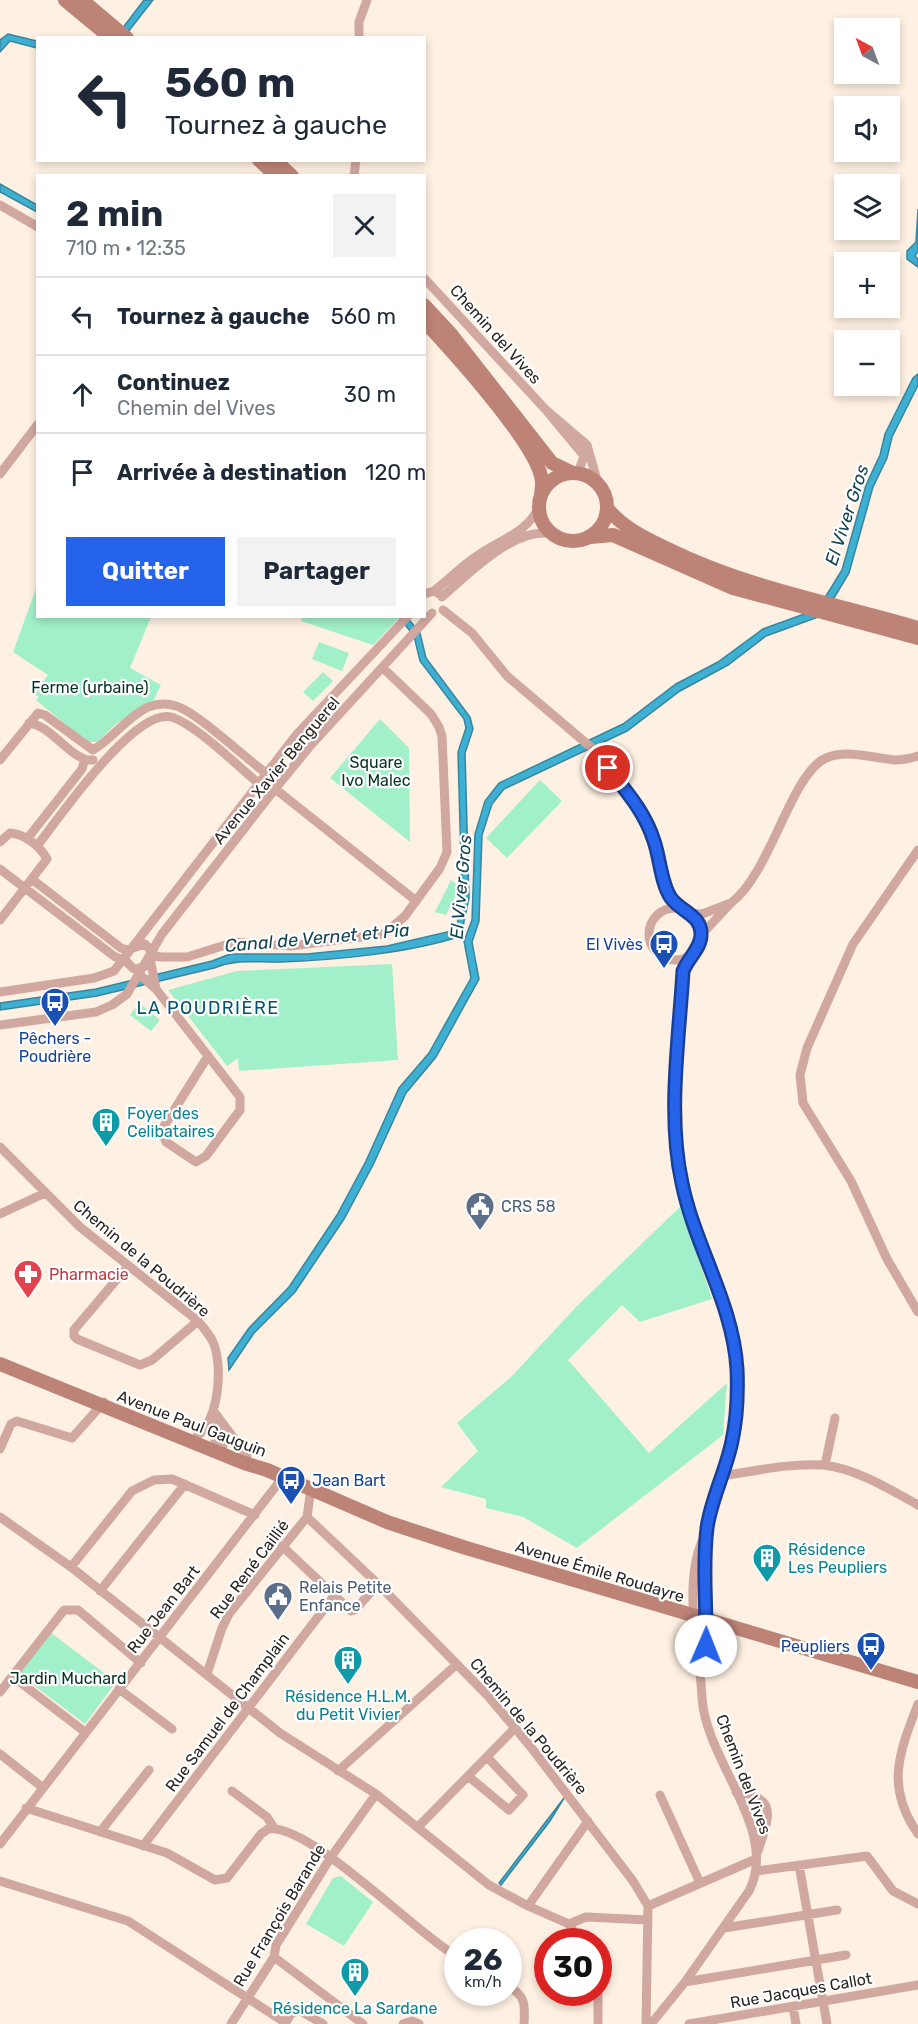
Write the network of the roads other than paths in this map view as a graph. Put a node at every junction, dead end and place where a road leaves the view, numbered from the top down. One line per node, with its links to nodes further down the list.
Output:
1 (65, 0): 4 (street)
2 (82, 0): 4 (street)
3 (367, 0): 5 (street)
4 (112, 33)
5 (359, 36)
6 (261, 162): 8 (street)
7 (277, 162): 9 (street)
8 (274, 174)
9 (290, 174)
10 (0, 205): 11 (street)
11 (36, 225)
12 (426, 280): 15 (street, Chemin del Vives)
13 (426, 307): 17 (street)
14 (426, 323): 20 (street)
15 (546, 410): 17 (street, Chemin del Vives); 19 (street, Chemin del Vives)
16 (36, 427): 18 (street)
17 (575, 473): 19 (street); 20 (street)
18 (0, 474)
19 (598, 484): 21 (street)
20 (540, 500): 22 (street); 24 (street)
21 (607, 508): 23 (street); 25 (street)
22 (552, 534): 23 (street); 24 (street)
23 (590, 537): 25 (street)
24 (434, 594): 26 (street)
25 (769, 594): 27 (street)
26 (442, 610): 28 (street); 48 (street)
27 (843, 613): 31 (street); 32 (street)
28 (427, 614)
29 (406, 618): 38 (street, Avenue Xavier Benguerel)
30 (424, 618): 33 (street, Avenue Xavier Benguerel)
31 (918, 628)
32 (918, 638)
33 (383, 668): 40 (street, Avenue Xavier Benguerel); 49 (street)
34 (90, 756): 36 (street); 37 (street); 38 (street); 41 (street)
35 (918, 756): 50 (street)
36 (0, 760)
37 (103, 762): 39 (street); 43 (street)
38 (266, 773): 39 (street, Avenue Xavier Benguerel); 40 (street)
39 (258, 783): 40 (street); 55 (street, Avenue Xavier Benguerel)
40 (272, 787): 49 (street); 57 (street, Avenue Xavier Benguerel)
41 (27, 839): 42 (street); 43 (street)
42 (0, 842)
43 (37, 846): 46 (street)
44 (918, 850): 70 (street)
45 (0, 869): 47 (street)
46 (33, 880): 47 (street); 55 (street)
47 (25, 889): 53 (street); 59 (street)
48 (670, 896): 51 (street); 52 (street)
49 (415, 900): 57 (street)
50 (731, 903): 52 (street); 54 (street)
51 (665, 911): 52 (street); 58 (street)
52 (686, 911): 54 (street)
53 (0, 920)
54 (701, 935): 56 (street)
55 (133, 948): 57 (street); 59 (street, Avenue Xavier Benguerel)
56 (688, 956): 58 (street); 61 (street, Chemin del Vives)
57 (150, 958): 59 (street); 60 (street, Avenue Xavier Benguerel); 62 (street)
58 (669, 959): 61 (street)
59 (124, 960): 63 (street, Avenue Xavier Benguerel)
60 (140, 975): 62 (street); 64 (street, Avenue Xavier Benguerel)
61 (682, 984): 85 (street, Chemin del Vives)
62 (156, 989): 65 (street)
63 (0, 992)
64 (0, 1025)
65 (207, 1056): 65 (street)
66 (0, 1147): 67 (street, Chemin de la Poudrière)
67 (45, 1193): 68 (street); 69 (street, Chemin de la Poudrière)
68 (0, 1214)
69 (128, 1266): 71 (street, Chemin de la Poudrière); 71 (street)
70 (918, 1311)
71 (198, 1321): 77 (street, Chemin de la Poudrière)
72 (0, 1357): 74 (street, Avenue Paul Gauguin)
73 (0, 1364): 75 (street, Avenue Paul Gauguin)
74 (91, 1392): 75 (street, Avenue Paul Gauguin); 76 (street, Avenue Paul Gauguin)
75 (104, 1404): 76 (street, Avenue Paul Gauguin); 79 (street, Avenue Paul Gauguin); 81 (street)
76 (128, 1407): 79 (street, Avenue Paul Gauguin)
77 (216, 1418): 79 (street); 80 (street, Chemin de la Poudrière); 82 (street)
78 (835, 1418): 83 (street)
79 (196, 1438): 80 (street, Avenue Paul Gauguin)
80 (219, 1448): 82 (street, Avenue Paul Gauguin); 84 (street, Avenue Paul Gauguin)
81 (0, 1449)
82 (247, 1456): 84 (street, Avenue Paul Gauguin)
83 (825, 1465): 85 (street); 89 (street)
84 (267, 1470): 86 (street, Avenue Émile Roudayre)
85 (721, 1476): 93 (street, Chemin del Vives)
86 (283, 1477): 88 (street, Avenue Émile Roudayre); 90 (street, Rue Jean Bart)
87 (185, 1484): 90 (street); 95 (street); 97 (street)
88 (311, 1488): 92 (street); 99 (street, Avenue Émile Roudayre)
89 (918, 1505)
90 (255, 1515): 100 (street, Rue Jean Bart)
91 (0, 1517): 95 (street)
92 (307, 1517): 94 (street, Rue René Caillié); 96 (street, Chemin de la Poudrière)
93 (707, 1527): 99 (street, Chemin del Vives); 99 (street, Chemin del Vives)
94 (282, 1546): 98 (street); 103 (street, Rue René Caillié)
95 (71, 1567): 97 (street)
96 (378, 1584): 98 (street); 102 (street, Chemin de la Poudrière)
97 (100, 1591): 100 (street)
98 (334, 1596): 111 (street, Rue Samuel de Champlain)
99 (699, 1614): 104 (street, Avenue Émile Roudayre); 106 (street, Chemin del Vives); 106 (street, Chemin del Vives); 107 (street, Avenue Émile Roudayre)
100 (160, 1638): 101 (street, Rue Jean Bart); 103 (street)
101 (141, 1663): 105 (street); 108 (street, Rue Jean Bart)
102 (457, 1664): 112 (street, Chemin de la Poudrière); 118 (street)
103 (207, 1674): 111 (street)
104 (918, 1675)
105 (12, 1676): 109 (street); 114 (street)
106 (702, 1680): 122 (street, Chemin del Vives)
107 (918, 1682)
108 (119, 1689): 113 (street); 114 (street, Rue Jean Bart)
109 (0, 1692)
110 (918, 1704): 130 (street)
111 (249, 1709): 118 (street); 132 (street, Rue Samuel de Champlain)
112 (515, 1728): 116 (street); 126 (street, Chemin de la Poudrière)
113 (172, 1729)
114 (86, 1731): 120 (street, Rue Jean Bart)
115 (0, 1754): 120 (street)
116 (487, 1757): 119 (street); 119 (street)
117 (149, 1770): 129 (street)
118 (339, 1771): 123 (street)
119 (468, 1776): 127 (street)
120 (42, 1787): 125 (street, Rue Jean Bart)
121 (232, 1791): 128 (street)
122 (736, 1792): 133 (street, Chemin del Vives); 133 (street)
123 (376, 1794): 127 (street); 134 (street, Rue François Barande)
124 (660, 1795): 138 (street)
125 (26, 1808): 129 (street); 131 (street, Rue Jean Bart)
126 (588, 1821): 140 (street); 141 (street, Chemin de la Poudrière)
127 (418, 1827): 140 (street)
128 (274, 1828): 132 (street); 134 (street)
129 (100, 1832): 132 (street)
130 (918, 1834)
131 (0, 1844)
132 (143, 1846)
133 (757, 1856): 136 (street, Chemin del Vives); 138 (street)
134 (331, 1857): 148 (street); 150 (street, Rue François Barande)
135 (799, 1865): 136 (street); 139 (street); 143 (street)
136 (756, 1871): 147 (street, Chemin del Vives)
137 (0, 1881): 155 (street)
138 (700, 1882): 141 (street)
139 (918, 1904)
140 (528, 1906): 145 (street)
141 (648, 1906): 144 (street)
142 (837, 1910): 143 (street)
143 (808, 1915): 147 (street); 151 (street)
144 (648, 1920): 145 (street); 167 (street)
145 (569, 1924): 146 (street)
146 (571, 1928)
147 (724, 1928): 152 (street, Chemin del Vives)
148 (444, 1946)
149 (846, 1955): 151 (street)
150 (274, 1957): 155 (street, Rue François Barande); 162 (street)
151 (816, 1960): 152 (street); 156 (street)
152 (685, 1982): 168 (street, Chemin del Vives)
153 (918, 1985): 156 (street, Rue Jacques Callot)
154 (522, 1994): 165 (street)
155 (248, 1997): 159 (street); 160 (street, Rue François Barande)
156 (824, 2002): 158 (street, Rue Jacques Callot); 171 (street)
157 (598, 2006): 166 (street)
158 (793, 2007): 169 (street, Rue Jacques Callot); 170 (street)
159 (287, 2020): 161 (street)
160 (231, 2024)
161 (323, 2024)
162 (363, 2024)
163 (403, 2024): 164 (street)
164 (418, 2024)
165 (524, 2024)
166 (598, 2024)
167 (646, 2024)
168 (651, 2024)
169 (688, 2024)
170 (796, 2024)
171 (827, 2024)

